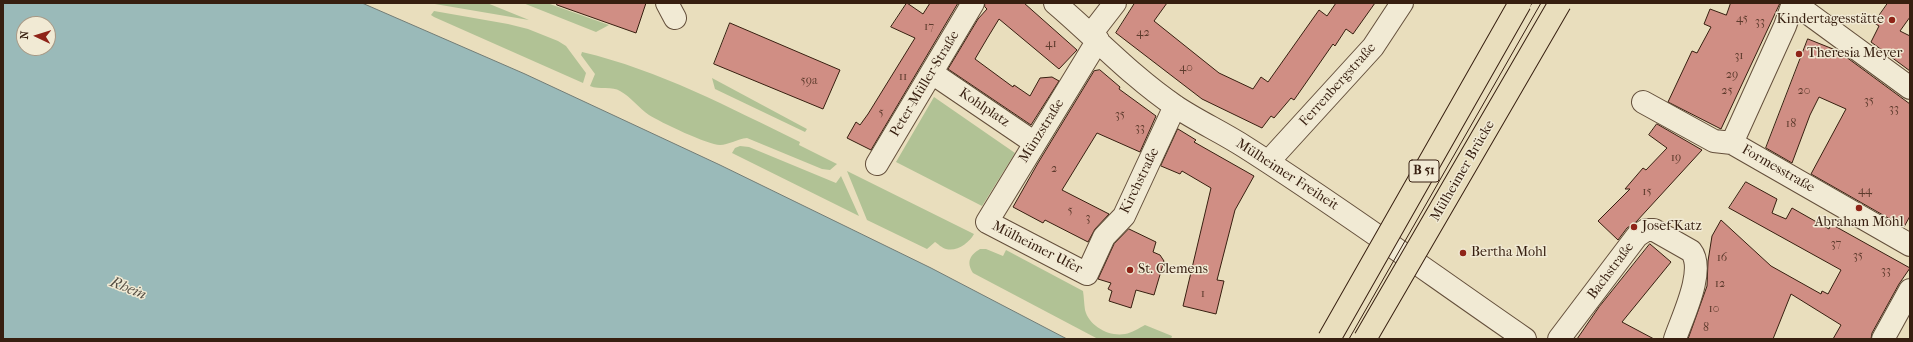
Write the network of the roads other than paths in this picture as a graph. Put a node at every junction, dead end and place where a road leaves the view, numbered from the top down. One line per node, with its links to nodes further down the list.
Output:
1 (973, 3): 10 (street, Peter-Müller-Straße)
2 (1055, 3): 9 (street, Mülheimer Freiheit)
3 (1115, 3): 9 (street, Münzstraße)
4 (1402, 3): 16 (street, Ferrenbergstraße)
5 (1510, 3): 22 (main road, B 51)
6 (1520, 3): 23 (main road, B 51, bridge)
7 (1560, 3): 24 (main road, Mülheimer Brücke / B 51, bridge)
8 (1794, 3): 11 (street); 14 (street)
9 (1094, 37): 13 (street, Mülheimer Freiheit); 15 (street, Münzstraße)
10 (932, 73): 15 (street, Kohlplatz); 17 (street, Peter-Müller-Straße)
11 (1910, 88)
12 (1643, 102): 14 (street, Formesstraße)
13 (1175, 106): 16 (street, Mülheimer Freiheit); 20 (street, Kirchstraße)
14 (1723, 142): 19 (street, Formesstraße)
15 (1035, 143): 18 (street, Münzstraße)
16 (1268, 162): 25 (street, Mülheimer Freiheit)
17 (877, 164)
18 (986, 222): 20 (street, Mülheimer Ufer)
19 (1910, 245)
20 (1087, 274)
21 (1910, 290): 28 (street)
22 (1320, 339)
23 (1329, 339)
24 (1365, 339)
25 (1525, 339)
26 (1560, 339): 27 (street, Bachstraße)
27 (1675, 339)
28 (1883, 339)

